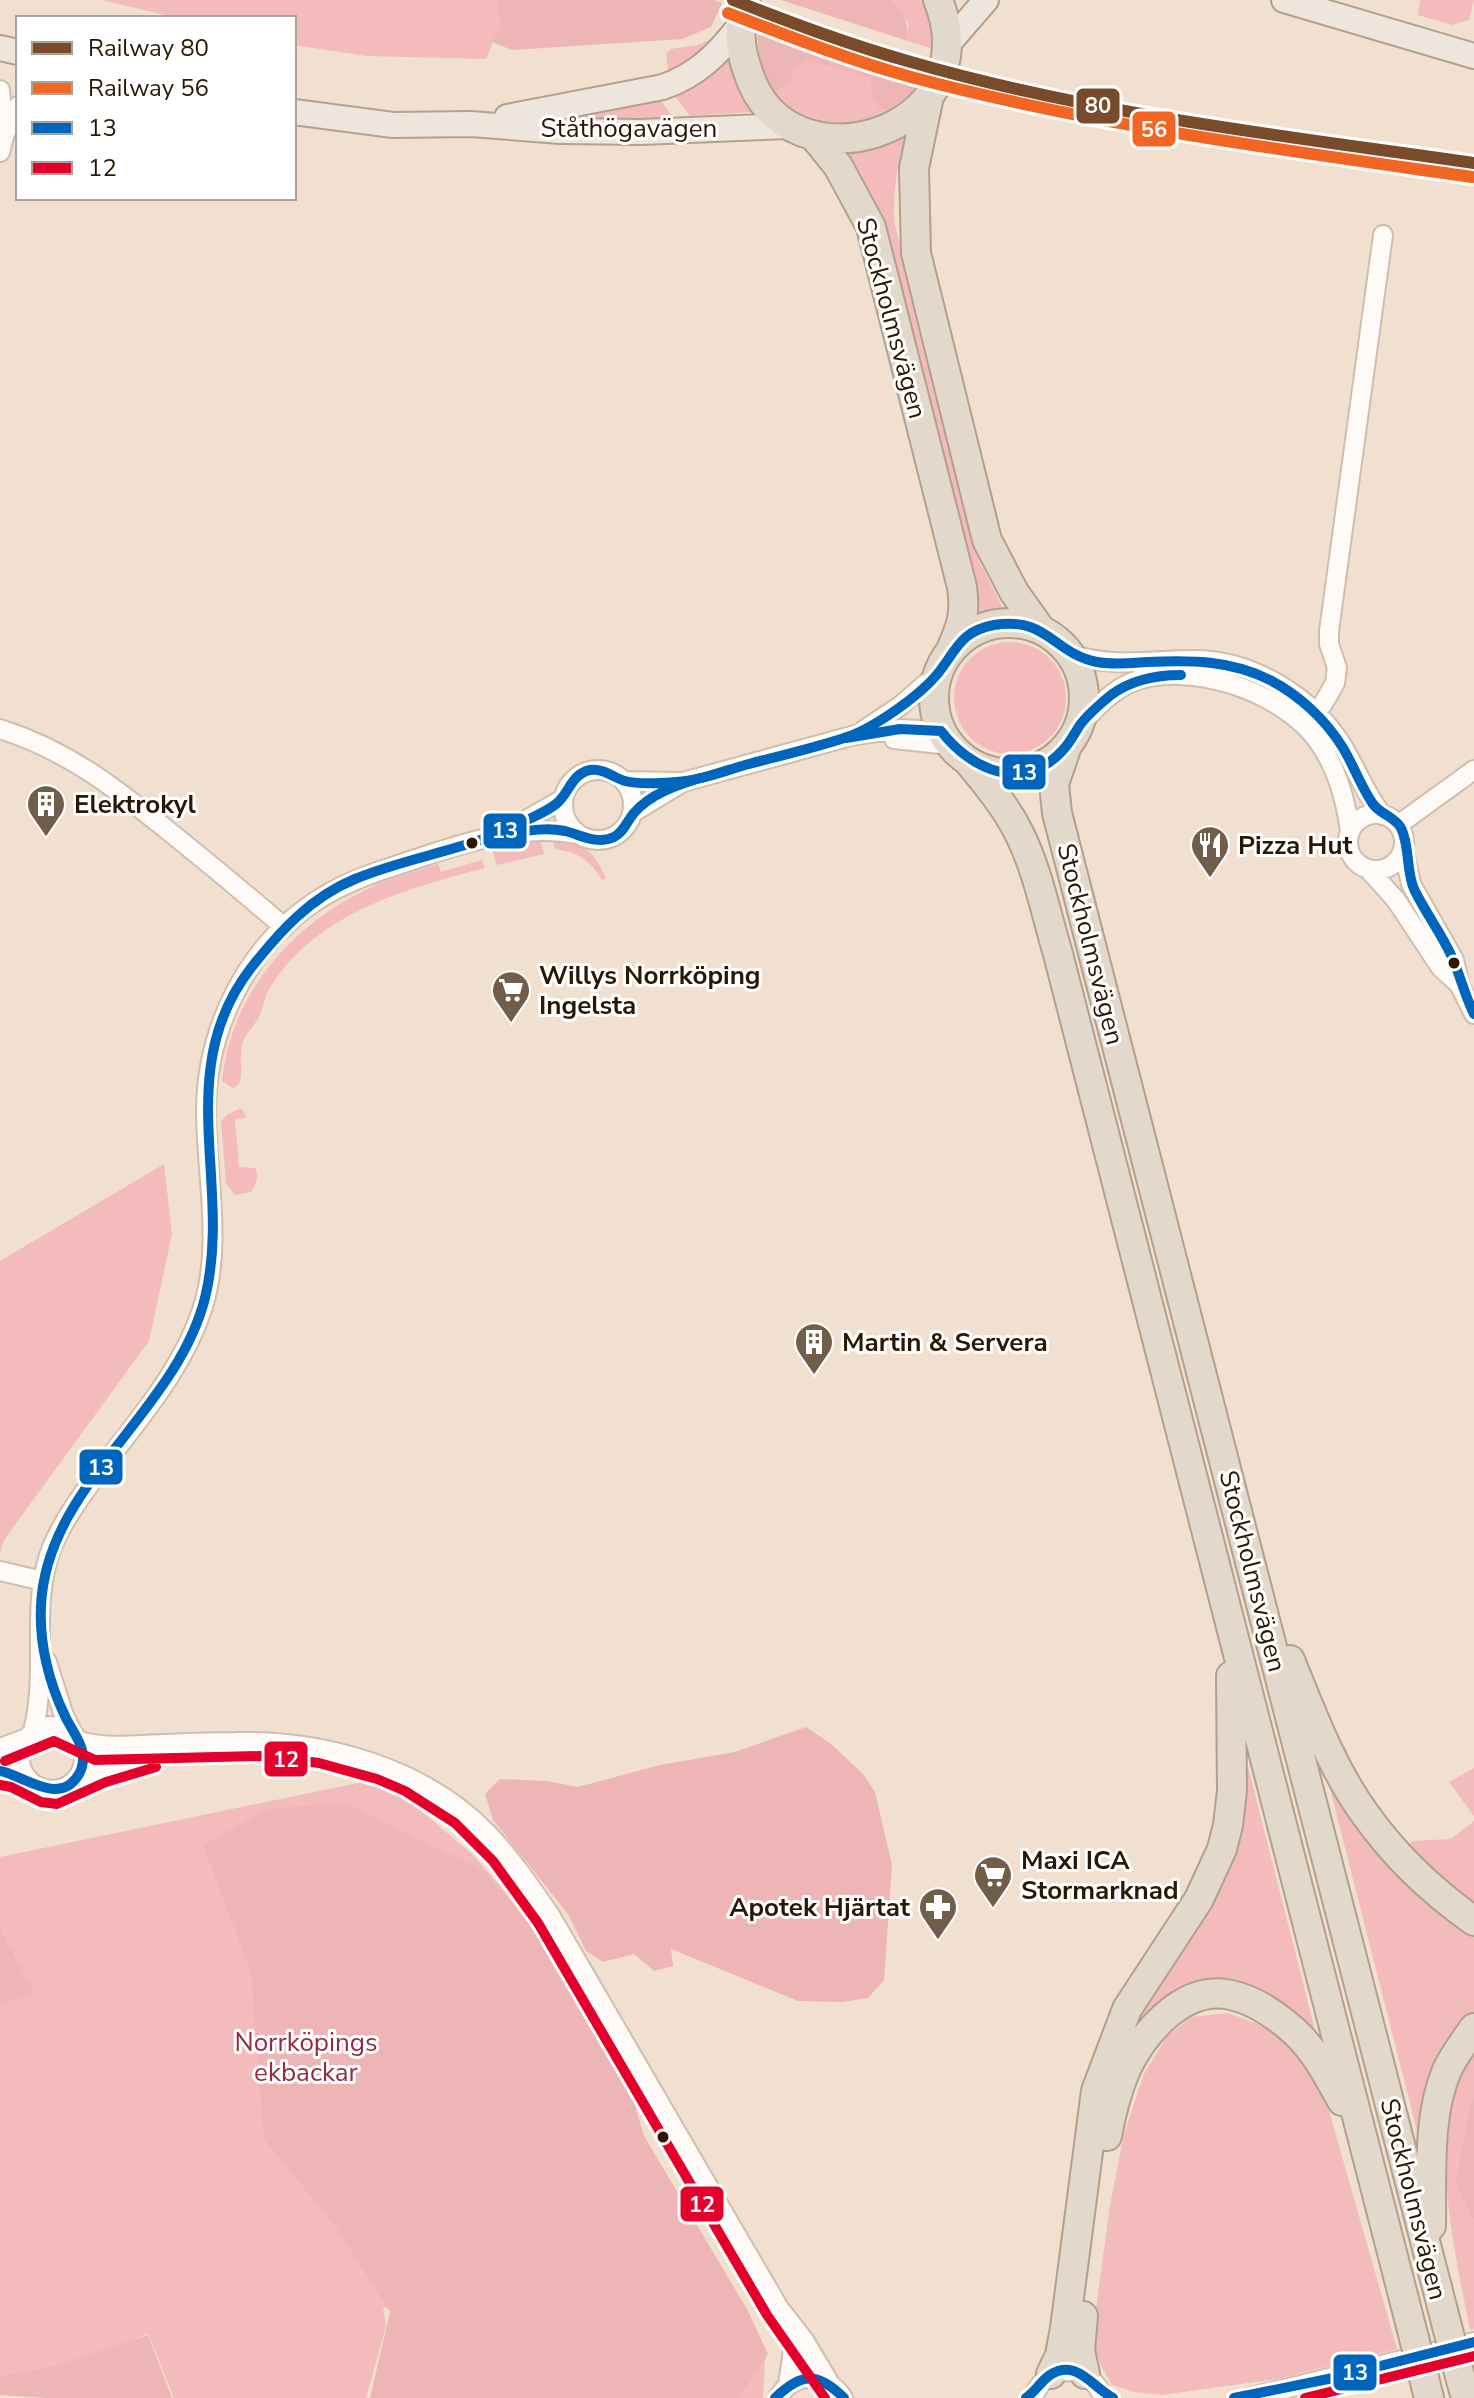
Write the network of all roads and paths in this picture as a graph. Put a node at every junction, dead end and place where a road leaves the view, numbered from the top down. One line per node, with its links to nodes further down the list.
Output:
1 (938, 0): 5 (highway)
2 (986, 0): 5 (main road)
3 (1284, 0): 6 (main road)
4 (743, 14): 11 (main road, Ståthögavägen); 12 (highway, Stockholmsvägen)
5 (948, 44): 8 (highway, Stockholmsvägen)
6 (1472, 49)
7 (0, 90): 13 (street)
8 (928, 101): 12 (highway); 15 (highway, Stockholmsvägen)
9 (16, 111): 13 (street)
10 (296, 112): 11 (main road, Ståthögavägen)
11 (471, 124): 12 (main road, Ståthögavägen)
12 (800, 130): 17 (highway, Stockholmsvägen)
13 (2, 144)
14 (1383, 235): 18 (street)
15 (1041, 630): 16 (highway); 17 (highway)
16 (1070, 654): 18 (street); 21 (highway)
17 (944, 662): 20 (street); 22 (highway)
18 (1310, 719): 21 (street); 28 (street); 30 (street)
19 (0, 729): 35 (street)
20 (855, 735): 22 (street); 25 (street)
21 (1073, 736): 22 (highway); 38 (highway, Stockholmsvägen)
22 (953, 746): 41 (highway, Stockholmsvägen)
23 (1474, 770): 29 (street)
24 (624, 781): 25 (street); 26 (street); 27 (street)
25 (683, 782): 27 (street)
26 (563, 799): 31 (street); 32 (street)
27 (632, 813): 31 (street)
28 (1382, 815): 29 (street); 30 (street)
29 (1398, 825): 33 (street)
30 (1350, 832): 34 (street)
31 (577, 834): 32 (street)
32 (495, 837): 35 (street)
33 (1403, 849): 34 (street); 36 (street)
34 (1368, 869): 36 (street)
35 (284, 927): 40 (street)
36 (1460, 986): 37 (street)
37 (1474, 1014)
38 (1251, 1567): 50 (highway); 53 (highway, Stockholmsvägen)
39 (0, 1571): 40 (street)
40 (43, 1581): 42 (street)
41 (1230, 1628): 52 (highway, Stockholmsvägen); 57 (highway)
42 (42, 1643): 43 (street); 44 (street)
43 (30, 1734): 44 (street); 46 (street); 48 (street)
44 (76, 1737): 45 (street); 49 (street)
45 (204, 1744): 49 (street); 54 (street)
46 (0, 1748)
47 (0, 1771): 48 (street)
48 (27, 1779): 49 (street)
49 (74, 1781)
50 (1474, 1921)
51 (1474, 2028): 53 (highway)
52 (1361, 2135): 56 (highway, Stockholmsvägen, bridge); 58 (highway)
53 (1430, 2258): 63 (highway, Stockholmsvägen, bridge)
54 (779, 2308): 59 (street); 60 (street)
55 (1474, 2342): 61 (street)
56 (1427, 2388)
57 (1036, 2391): 58 (street)
58 (1101, 2391)
59 (780, 2394): 60 (street)
60 (840, 2394)
61 (1252, 2397): 62 (street)
62 (1234, 2398)
63 (1466, 2398)

